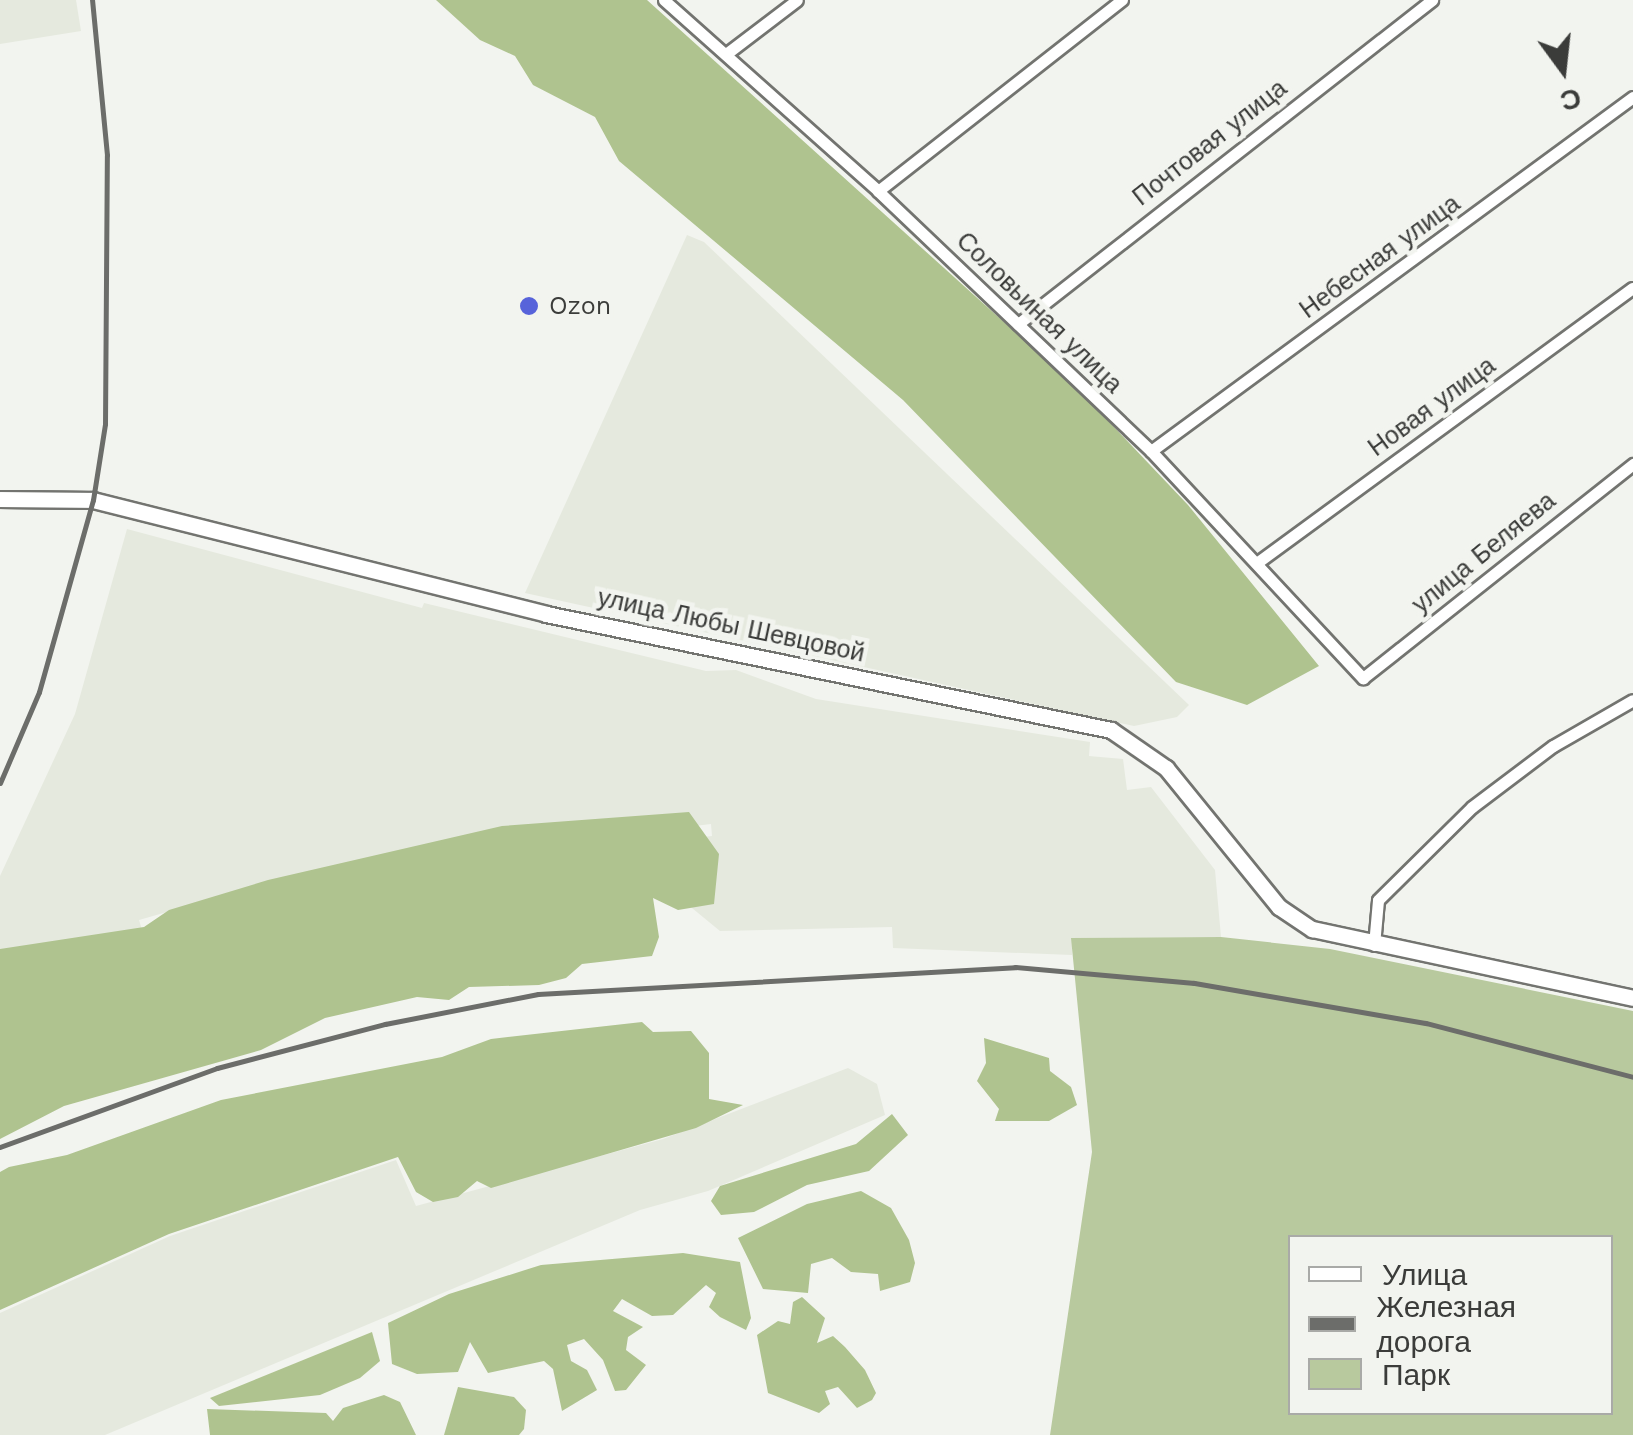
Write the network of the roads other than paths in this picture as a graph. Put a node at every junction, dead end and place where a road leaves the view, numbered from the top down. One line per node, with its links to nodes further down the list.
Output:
1 (664, 0): 5 (street, Соловьиная улица)
2 (797, 0): 5 (street)
3 (1122, 0): 7 (street)
4 (1432, 0): 9 (street, Почтовая улица)
5 (726, 54): 7 (street, Соловьиная улица)
6 (1633, 97): 10 (street, Небесная улица)
7 (878, 191): 9 (street, Соловьиная улица)
8 (1633, 288): 13 (street, Новая улица)
9 (1018, 324): 10 (street, Соловьиная улица)
10 (1152, 451): 13 (street, Соловьиная улица)
11 (1633, 464): 14 (street, улица Беляева)
12 (0, 499): 16 (street, улица Любы Шевцовой)
13 (1258, 562): 14 (street, Соловьиная улица)
14 (1363, 678)
15 (1633, 700): 16 (street)
16 (1374, 945): 17 (street, улица Любы Шевцовой)
17 (1633, 998)

